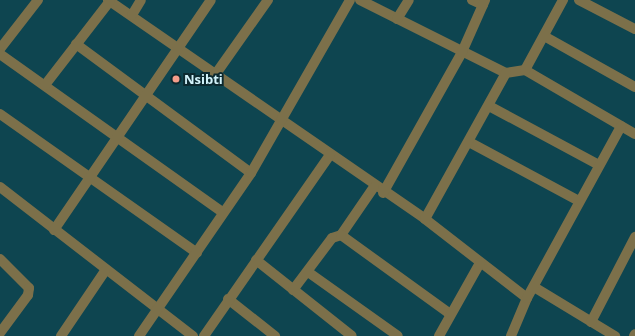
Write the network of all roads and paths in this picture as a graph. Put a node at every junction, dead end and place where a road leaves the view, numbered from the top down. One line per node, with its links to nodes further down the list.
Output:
1 (38, 0): 17 (street)
2 (141, 0): 13 (street)
3 (211, 0): 19 (street)
4 (268, 0): 24 (street)
5 (350, 0): 30 (street)
6 (360, 0): 14 (street)
7 (409, 0): 14 (street)
8 (472, 0): 12 (street)
9 (563, 0): 16 (street)
10 (579, 0): 15 (street)
11 (109, 1): 13 (street); 18 (street)
12 (484, 2): 20 (street)
13 (132, 15): 19 (street)
14 (397, 19): 20 (street)
15 (635, 29)
16 (544, 36): 22 (street); 26 (street)
17 (1, 44)
18 (76, 44): 25 (street); 27 (street)
19 (179, 50): 24 (street); 27 (street)
20 (462, 52): 23 (street); 41 (street)
21 (0, 54): 25 (street)
22 (525, 70): 23 (street); 31 (street)
23 (506, 73): 28 (street)
24 (214, 75): 30 (street)
25 (45, 85): 33 (street)
26 (635, 87)
27 (148, 97): 33 (street); 37 (street)
28 (489, 106): 34 (street); 36 (street)
29 (0, 114): 38 (street)
30 (281, 120): 35 (street); 37 (street)
31 (621, 126): 32 (street); 36 (street)
32 (635, 134)
33 (117, 137): 38 (street); 43 (street)
34 (468, 142): 42 (street); 44 (street)
35 (330, 155): 40 (street); 50 (street)
36 (600, 165): 42 (street)
37 (251, 172): 43 (street)
38 (91, 177): 45 (street); 48 (street)
39 (0, 187): 45 (street)
40 (374, 187): 41 (street); 46 (street)
41 (383, 193): 44 (street)
42 (579, 201): 54 (street)
43 (222, 212): 48 (street)
44 (425, 219): 51 (street)
45 (54, 230): 52 (street)
46 (341, 235): 53 (street); 59 (street)
47 (635, 237): 60 (street)
48 (197, 253): 58 (street)
49 (0, 259): 61 (street)
50 (256, 260): 55 (street); 57 (street)
51 (480, 263): 56 (street); 59 (street)
52 (105, 271): 58 (street); 63 (street)
53 (308, 272): 55 (street); 62 (street)
54 (534, 287): 56 (street); 60 (street)
55 (293, 290): 68 (street)
56 (527, 298): 70 (street)
57 (228, 299): 66 (street); 67 (street)
58 (158, 306): 64 (street); 65 (street)
59 (450, 314): 69 (street)
60 (591, 322): 71 (street)
61 (0, 333)
62 (392, 334)
63 (61, 336)
64 (139, 336)
65 (193, 336)
66 (204, 336)
67 (275, 336)
68 (352, 336)
69 (439, 336)
70 (511, 336)
71 (615, 336)

